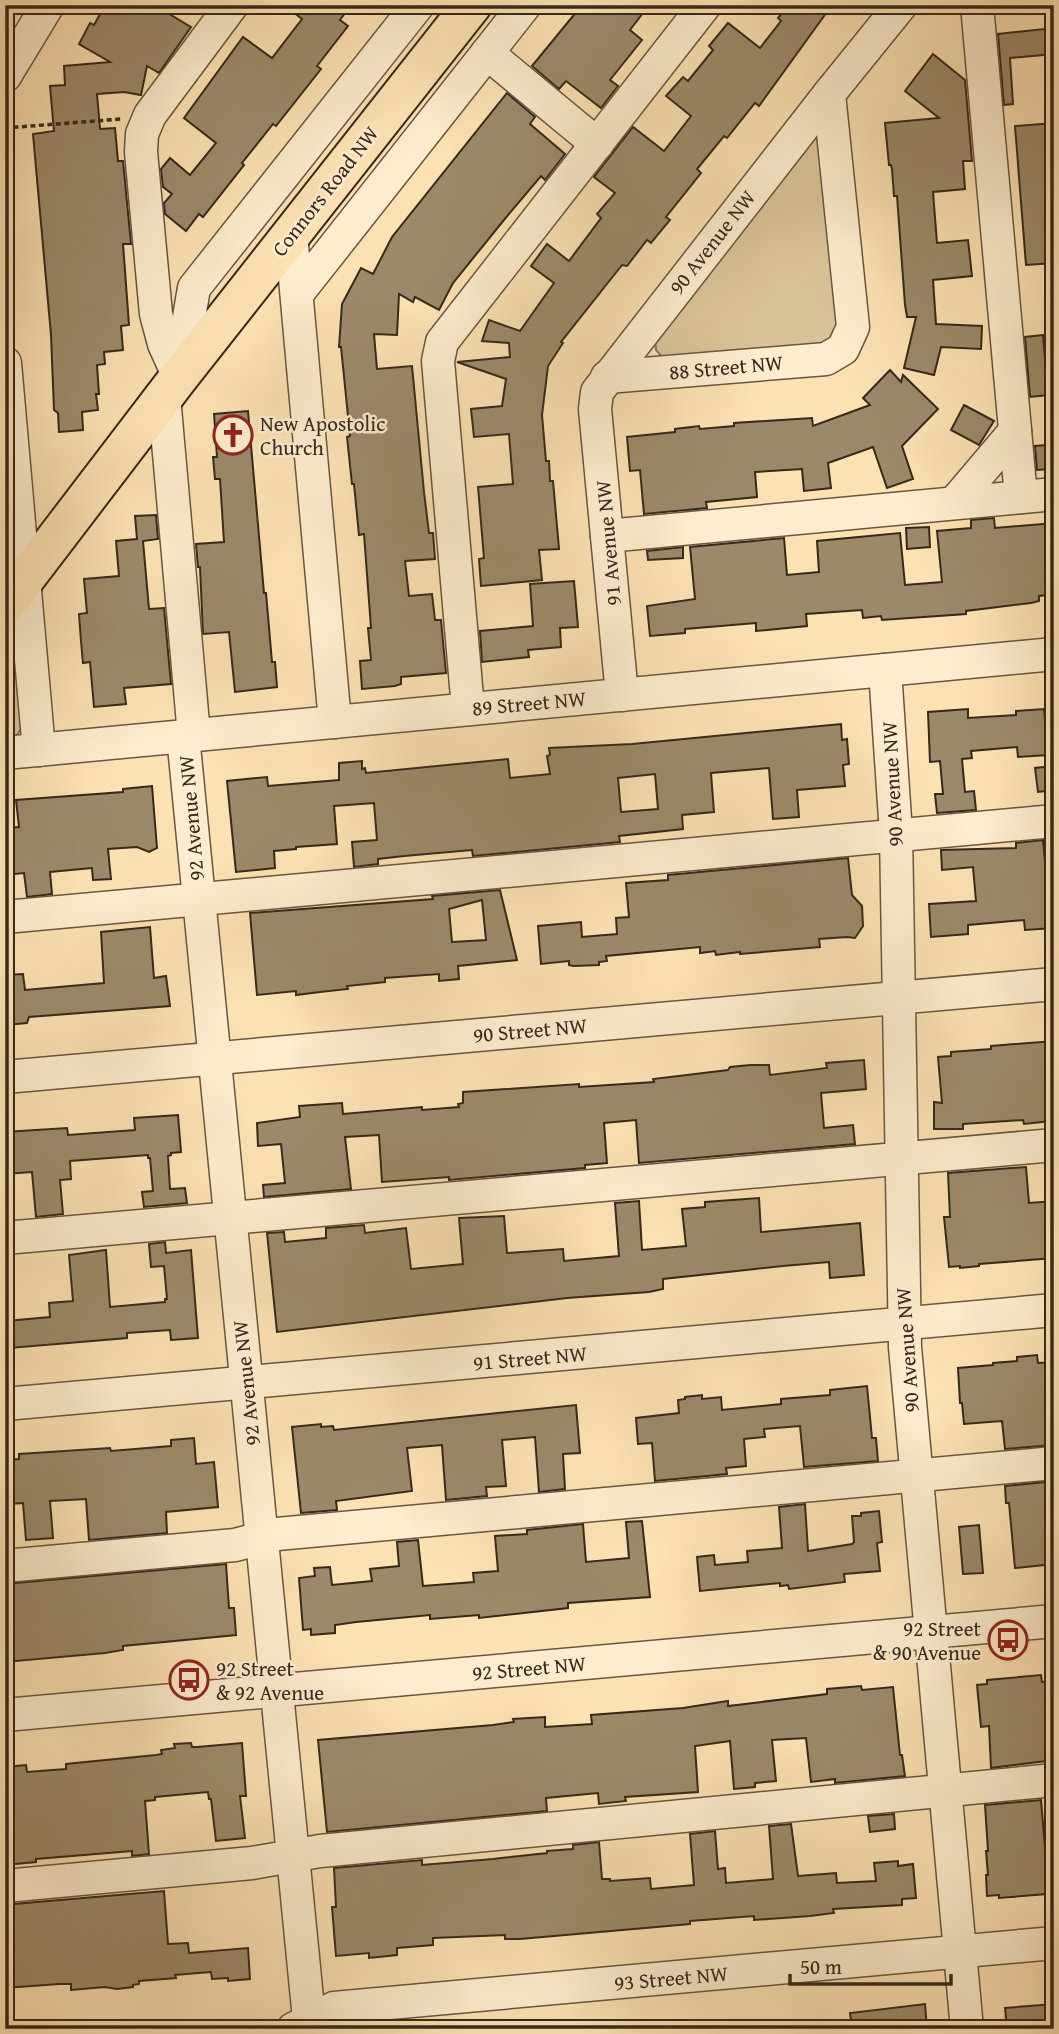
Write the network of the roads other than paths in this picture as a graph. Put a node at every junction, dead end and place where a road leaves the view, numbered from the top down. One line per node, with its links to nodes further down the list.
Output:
1 (48, 5): 10 (street)
2 (232, 5): 17 (street)
3 (418, 5): 17 (street, Connors Road NW)
4 (472, 5): 13 (main road, Connors Road NW)
5 (525, 5): 9 (street, Connors Road NW)
6 (705, 5): 12 (street)
7 (901, 5): 11 (street, 90 Avenue NW)
8 (977, 5): 18 (street)
9 (486, 53): 12 (street); 14 (street, Connors Road NW)
10 (5, 76)
11 (829, 94): 16 (street, 90 Avenue NW); 16 (street, 88 Street NW)
12 (597, 144): 27 (street)
13 (291, 234): 14 (street); 17 (main road, Connors Road NW)
14 (297, 294): 28 (street)
15 (5, 363): 23 (street)
16 (602, 384): 22 (street, 91 Avenue NW)
17 (171, 387): 23 (main road, Connors Road NW); 29 (street, 92 Avenue NW)
18 (1015, 431): 20 (street); 21 (street)
19 (1054, 494): 20 (street)
20 (1021, 497): 21 (street)
21 (954, 503): 22 (street)
22 (607, 536): 26 (street, 91 Avenue NW)
23 (15, 592): 30 (street)
24 (1054, 654): 25 (street, 89 Street NW)
25 (885, 670): 26 (street, 89 Street NW); 33 (street, 90 Avenue NW)
26 (622, 695): 27 (street, 89 Street NW)
27 (468, 709): 28 (street, 89 Street NW)
28 (335, 722): 29 (street, 89 Street NW)
29 (189, 736): 30 (street, 89 Street NW); 34 (street, 92 Avenue NW)
30 (39, 750): 31 (street, 89 Street NW)
31 (5, 753)
32 (1054, 821): 33 (street)
33 (896, 834): 34 (street); 37 (street, 90 Avenue NW)
34 (199, 899): 35 (street); 38 (street, 92 Avenue NW)
35 (5, 917)
36 (1054, 984): 37 (street, 90 Street NW)
37 (900, 998): 38 (street, 90 Street NW); 41 (street, 90 Avenue NW)
38 (215, 1059): 39 (street, 90 Street NW); 42 (street, 92 Avenue NW)
39 (5, 1077)
40 (1054, 1145): 41 (street)
41 (901, 1159): 42 (street); 45 (street, 90 Avenue NW)
42 (230, 1217): 43 (street); 46 (street, 92 Avenue NW)
43 (5, 1238)
44 (1054, 1310): 45 (street, 91 Street NW)
45 (904, 1324): 46 (street, 91 Street NW); 49 (street, 90 Avenue NW)
46 (246, 1383): 47 (street, 91 Street NW); 50 (street, 92 Avenue NW)
47 (5, 1404)
48 (1054, 1463): 49 (street)
49 (917, 1475): 50 (street); 53 (street, 90 Avenue NW)
50 (261, 1539): 51 (street); 54 (street, 92 Avenue NW)
51 (5, 1566)
52 (1054, 1621): 53 (street, 92 Street NW)
53 (931, 1632): 54 (street, 92 Street NW); 57 (street, 90 Avenue NW)
54 (275, 1691): 55 (street, 92 Street NW); 58 (street, 92 Avenue NW)
55 (5, 1715)
56 (1054, 1780): 57 (street)
57 (945, 1791): 58 (street); 61 (street, 90 Avenue NW)
58 (292, 1857): 59 (street); 62 (street, 92 Avenue NW)
59 (5, 1886)
60 (1054, 1943): 61 (street, 93 Street NW)
61 (960, 1952): 62 (street, 93 Street NW); 63 (street, 90 Avenue NW)
62 (304, 2026)
63 (967, 2029)

